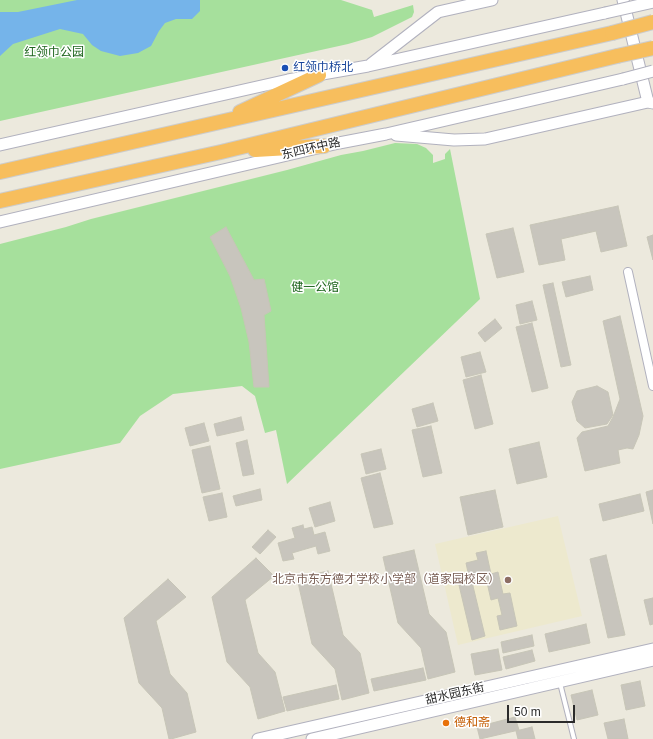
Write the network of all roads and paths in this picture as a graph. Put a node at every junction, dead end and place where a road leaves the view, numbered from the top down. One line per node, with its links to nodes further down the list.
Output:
1 (492, 0): 6 (street)
2 (631, 2): 3 (street, bridge); 6 (street, bridge); 9 (street)
3 (653, 2)
4 (653, 22): 10 (highway, bridge)
5 (653, 48): 14 (highway, 东四环中路, bridge)
6 (368, 66): 8 (street)
7 (651, 72): 11 (street, 东四环中路, bridge)
8 (319, 75): 10 (highway); 12 (street)
9 (650, 102): 11 (street)
10 (213, 124): 15 (highway)
11 (386, 134): 13 (street, 东四环中路)
12 (0, 145)
13 (324, 146): 14 (highway); 17 (street, 东四环中路)
14 (221, 152): 16 (highway, 东四环中路)
15 (0, 172)
16 (0, 201)
17 (0, 222)
18 (628, 272): 19 (street)
19 (653, 386)
20 (653, 648): 23 (street, 甜水园东街)
21 (653, 660): 22 (street, 甜水园东街)
22 (560, 681): 24 (street, 甜水园东街); 25 (lane)
23 (258, 739)
24 (312, 739)
25 (574, 739)

